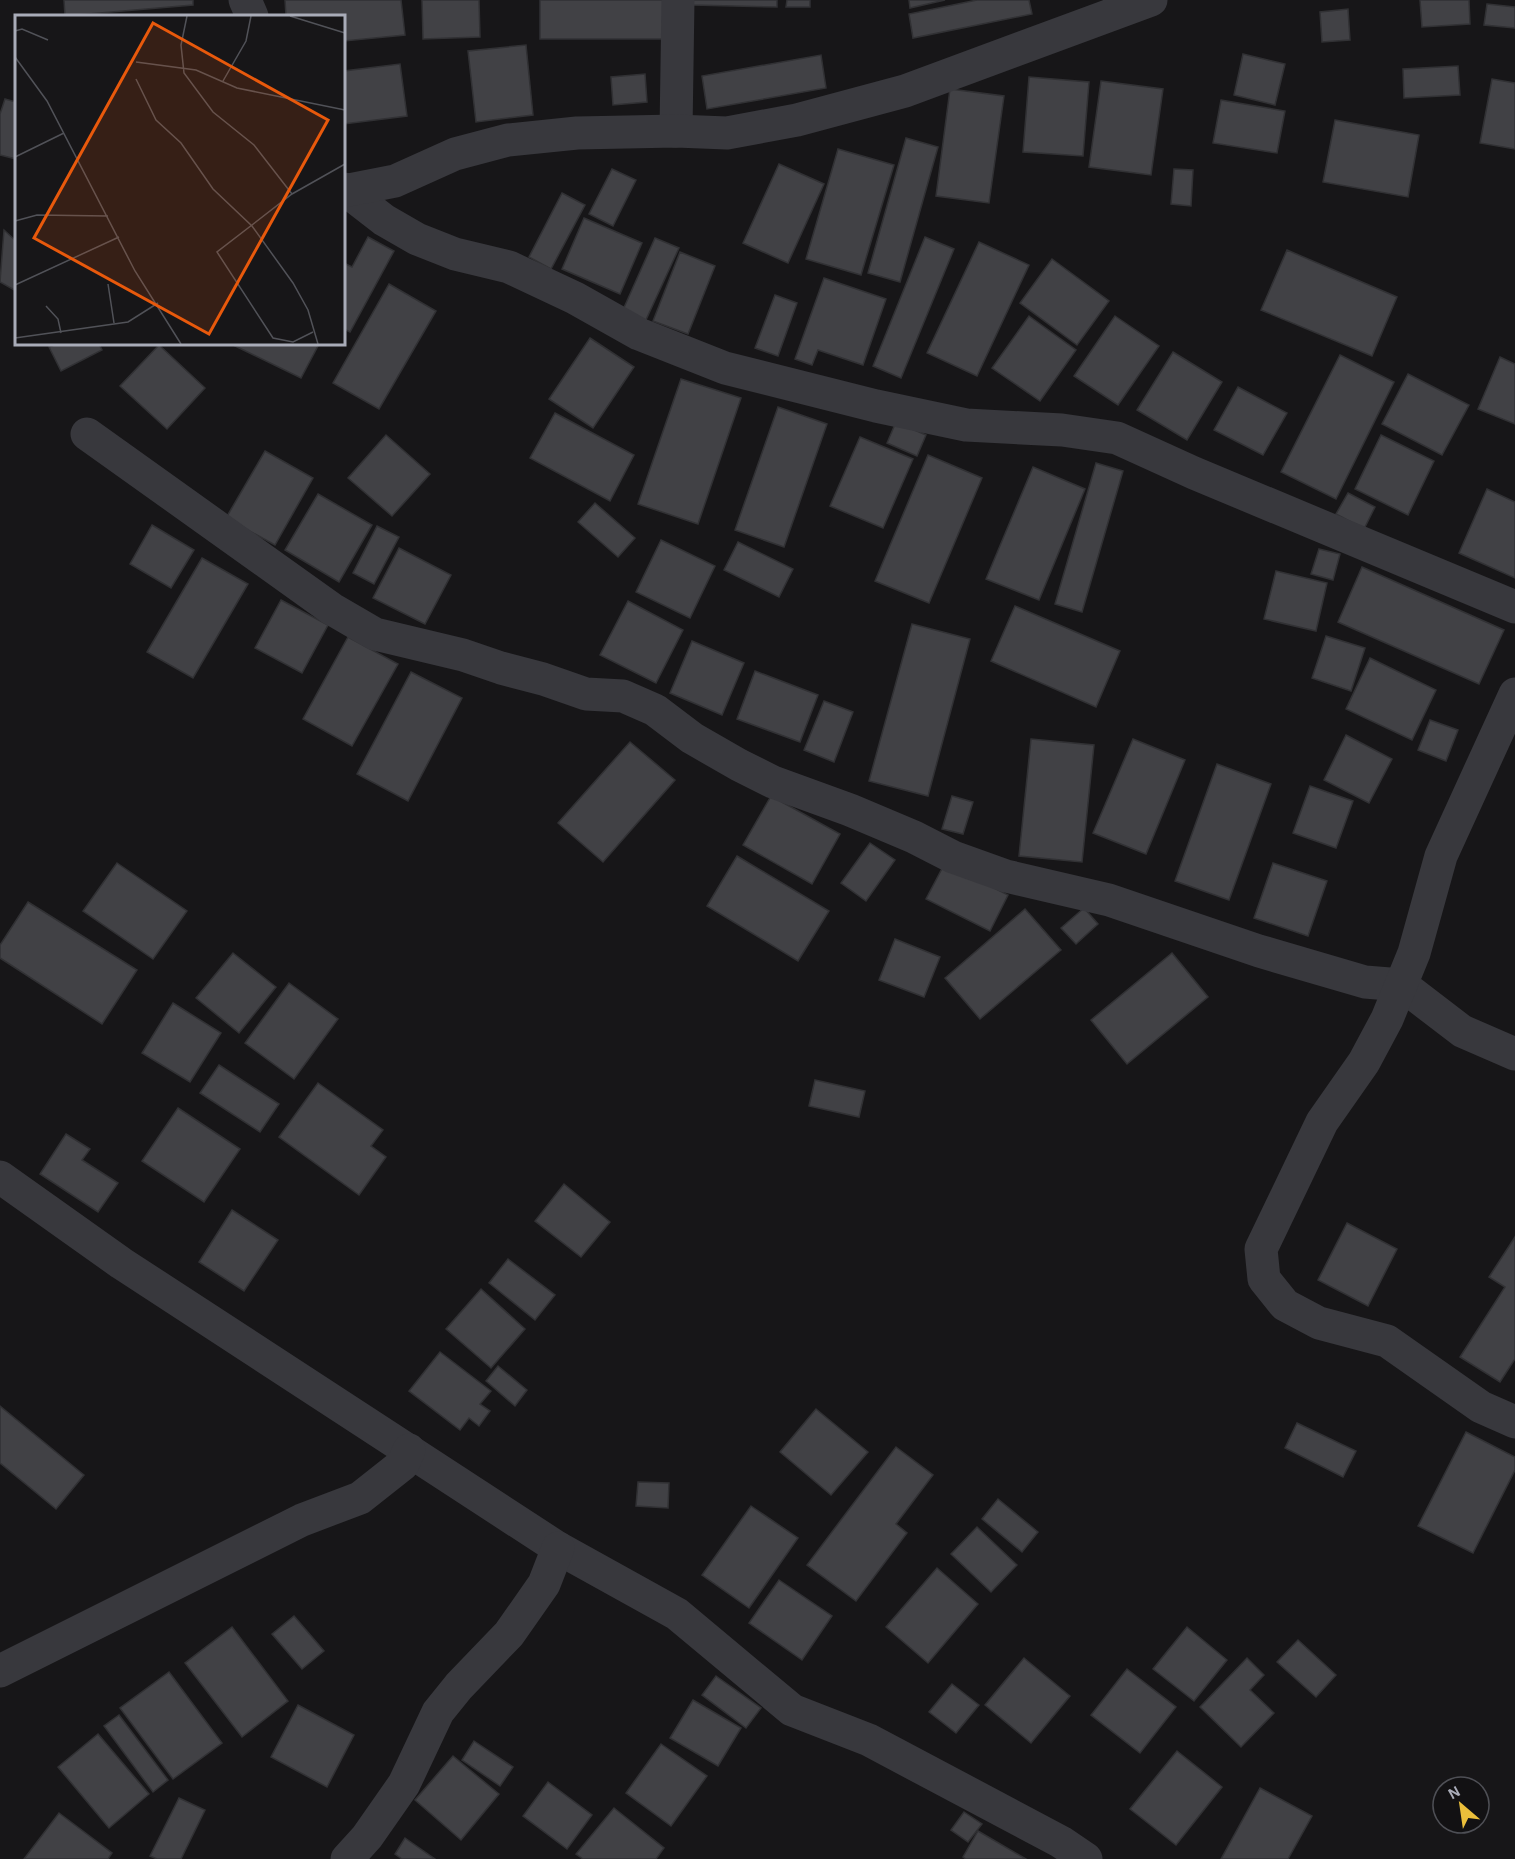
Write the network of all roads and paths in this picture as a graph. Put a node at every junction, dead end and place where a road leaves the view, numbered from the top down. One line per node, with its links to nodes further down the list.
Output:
1 (245, 0): 4 (street)
2 (678, 0): 5 (street)
3 (1151, 0): 5 (street)
4 (252, 15)
5 (676, 131): 6 (street)
6 (395, 181): 7 (street); 9 (street)
7 (345, 190)
8 (345, 191): 9 (street)
9 (384, 220): 11 (street)
10 (87, 434): 13 (street)
11 (1515, 607)
12 (1515, 694): 13 (street)
13 (1402, 986): 14 (street); 16 (street)
14 (1515, 1054)
15 (0, 1177): 17 (street)
16 (1515, 1422)
17 (409, 1450): 18 (street); 19 (street)
18 (558, 1548): 20 (street); 21 (street)
19 (0, 1671)
20 (1070, 1853)
21 (347, 1859)

